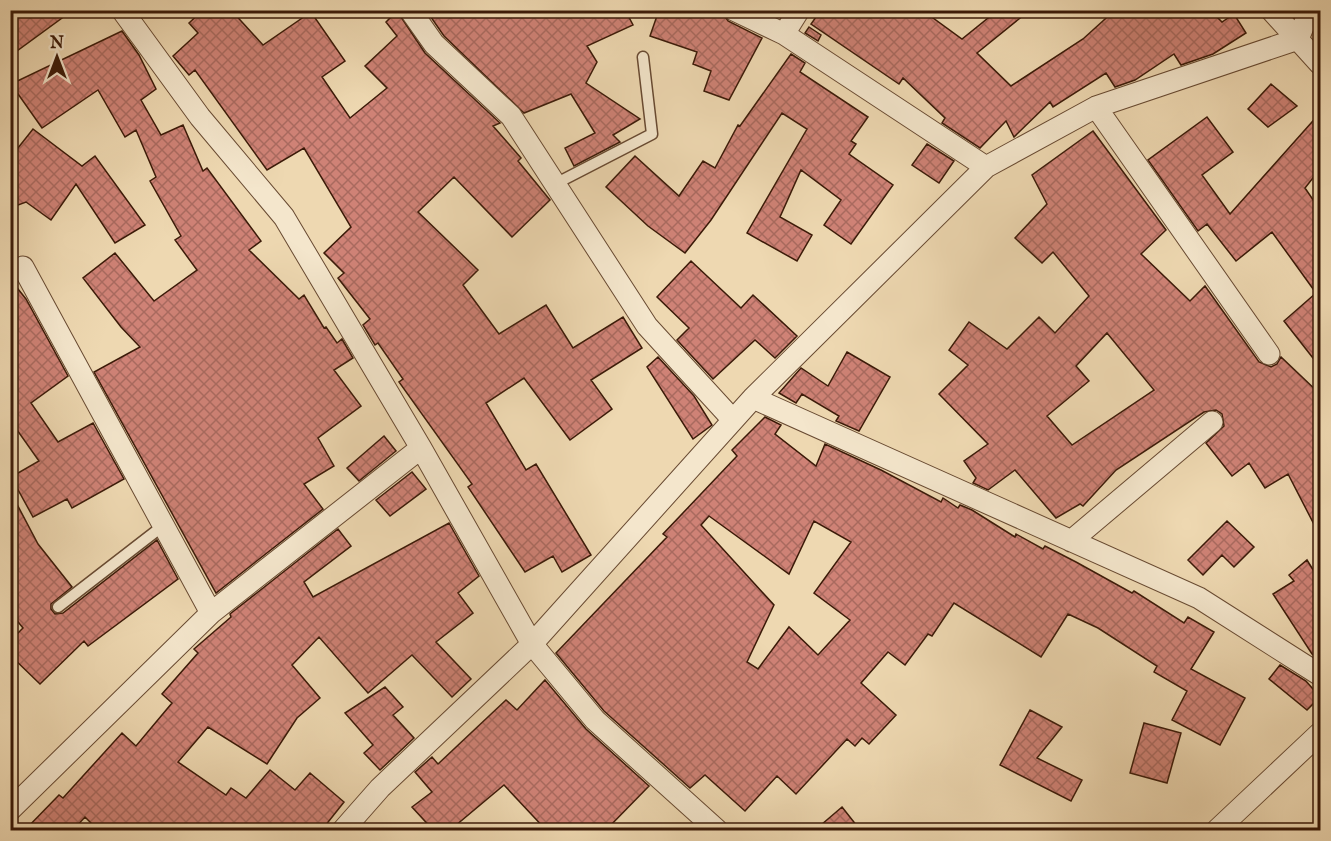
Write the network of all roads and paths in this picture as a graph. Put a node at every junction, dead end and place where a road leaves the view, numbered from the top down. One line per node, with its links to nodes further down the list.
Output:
1 (122, 10): 19 (street)
2 (410, 10): 13 (street)
3 (734, 10): 7 (street)
4 (798, 10): 7 (street)
5 (1271, 10): 8 (street)
6 (1310, 10): 8 (street)
7 (784, 34): 12 (street)
8 (1298, 39): 10 (street); 11 (street)
9 (643, 57): 13 (lane)
10 (1320, 64)
11 (1095, 107): 12 (street); 15 (street)
12 (986, 166): 16 (street)
13 (555, 184): 17 (street)
14 (24, 267): 20 (street)
15 (1269, 354)
16 (753, 398): 17 (street); 21 (street)
17 (733, 420): 24 (street)
18 (1212, 422): 21 (street)
19 (421, 448): 23 (street); 24 (street)
20 (164, 525): 22 (lane); 23 (street)
21 (1071, 541): 25 (street)
22 (58, 607)
23 (211, 613): 27 (street)
24 (532, 644): 28 (street); 29 (street)
25 (1320, 675)
26 (1320, 733): 30 (street)
27 (10, 810)
28 (343, 831)
29 (717, 831)
30 (1217, 831)

